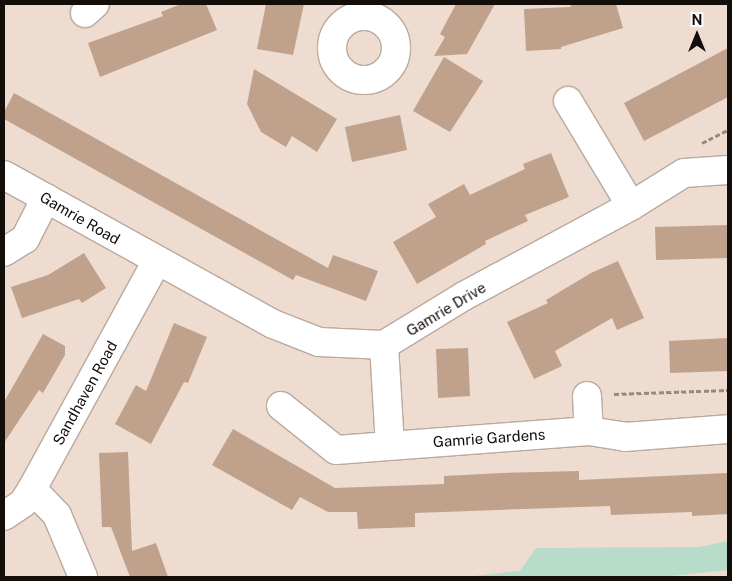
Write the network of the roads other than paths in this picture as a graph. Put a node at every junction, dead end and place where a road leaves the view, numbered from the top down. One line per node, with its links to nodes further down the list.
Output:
1 (568, 101): 5 (street)
2 (728, 170): 5 (street, Gamrie Drive)
3 (4, 175): 4 (street, Gamrie Road)
4 (46, 198): 6 (street); 7 (street, Gamrie Road)
5 (631, 206): 8 (street, Gamrie Drive)
6 (4, 252)
7 (156, 261): 8 (street); 14 (street, Sandhaven Road)
8 (384, 345): 13 (street)
9 (587, 396): 12 (street)
10 (281, 406): 13 (street, Gamrie Gardens)
11 (728, 429): 12 (street, Gamrie Gardens)
12 (589, 431): 13 (street, Gamrie Gardens)
13 (390, 446)
14 (32, 489): 15 (street, Sandhaven Road); 16 (street)
15 (4, 516)
16 (83, 577)

